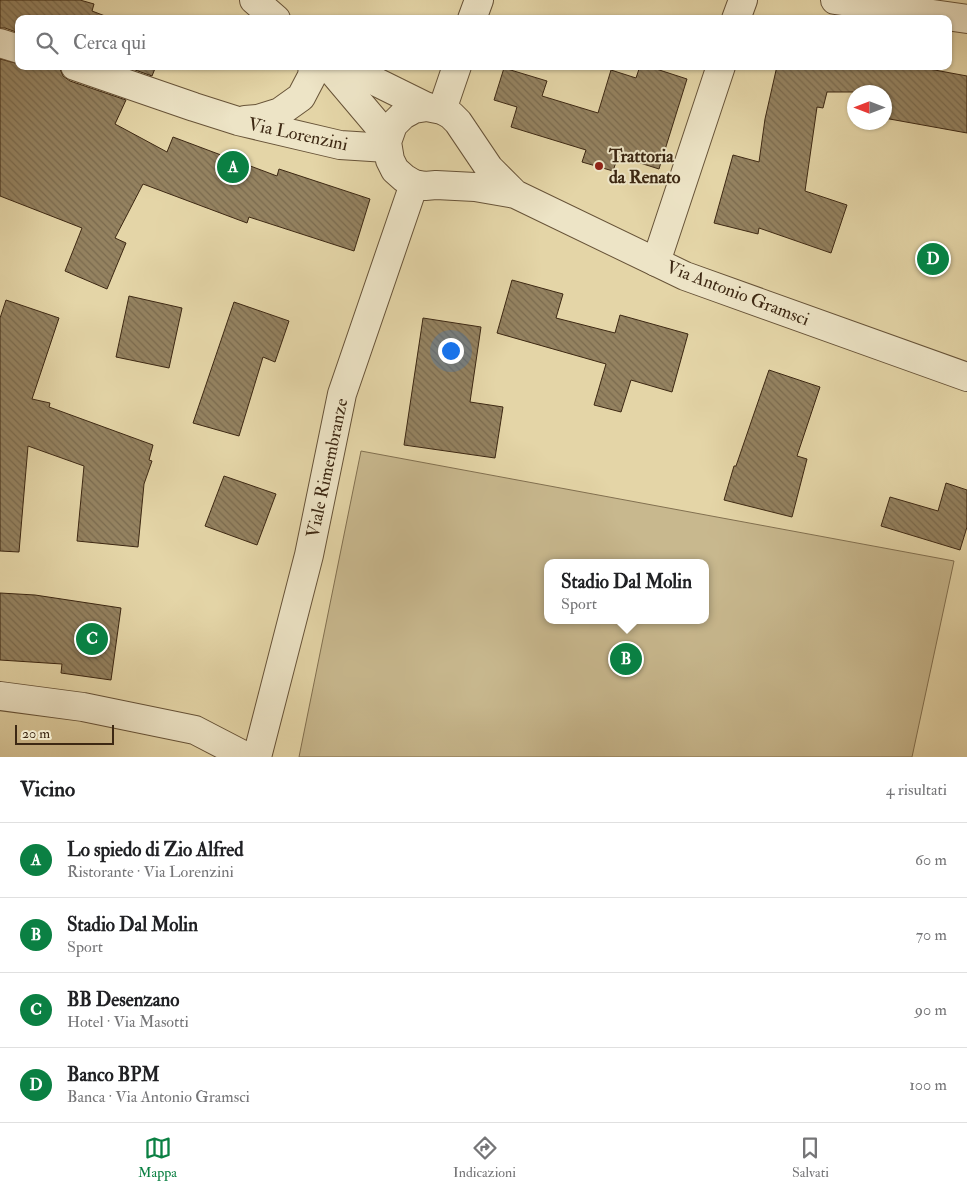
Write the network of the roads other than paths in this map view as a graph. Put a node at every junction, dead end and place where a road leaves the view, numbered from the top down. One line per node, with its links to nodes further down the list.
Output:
1 (254, 0): 5 (street)
2 (479, 0): 6 (street)
3 (743, 0): 7 (street)
4 (835, 0): 8 (street)
5 (271, 15)
6 (473, 15)
7 (737, 15)
8 (939, 15)
9 (952, 17): 10 (street)
10 (967, 19)
11 (0, 43): 12 (street)
12 (15, 48)
13 (87, 70): 20 (street, Via Lorenzini)
14 (313, 70): 20 (street, Via Lorenzini)
15 (331, 70): 22 (street)
16 (353, 70): 19 (street, Via Antonio Gramsci)
17 (454, 70): 19 (street)
18 (720, 70): 25 (street)
19 (434, 108): 21 (street, Via Antonio Gramsci); 22 (street)
20 (238, 121): 22 (street, Via Lorenzini)
21 (463, 130): 23 (street); 24 (street, Via Antonio Gramsci)
22 (388, 142): 23 (street)
23 (425, 184): 24 (street, Via Antonio Gramsci); 29 (street, Viale Rimembranze)
24 (515, 194): 25 (street, Via Antonio Gramsci)
25 (656, 262): 26 (street, Via Antonio Gramsci)
26 (967, 377)
27 (0, 696): 28 (street)
28 (247, 757)
29 (257, 757)

